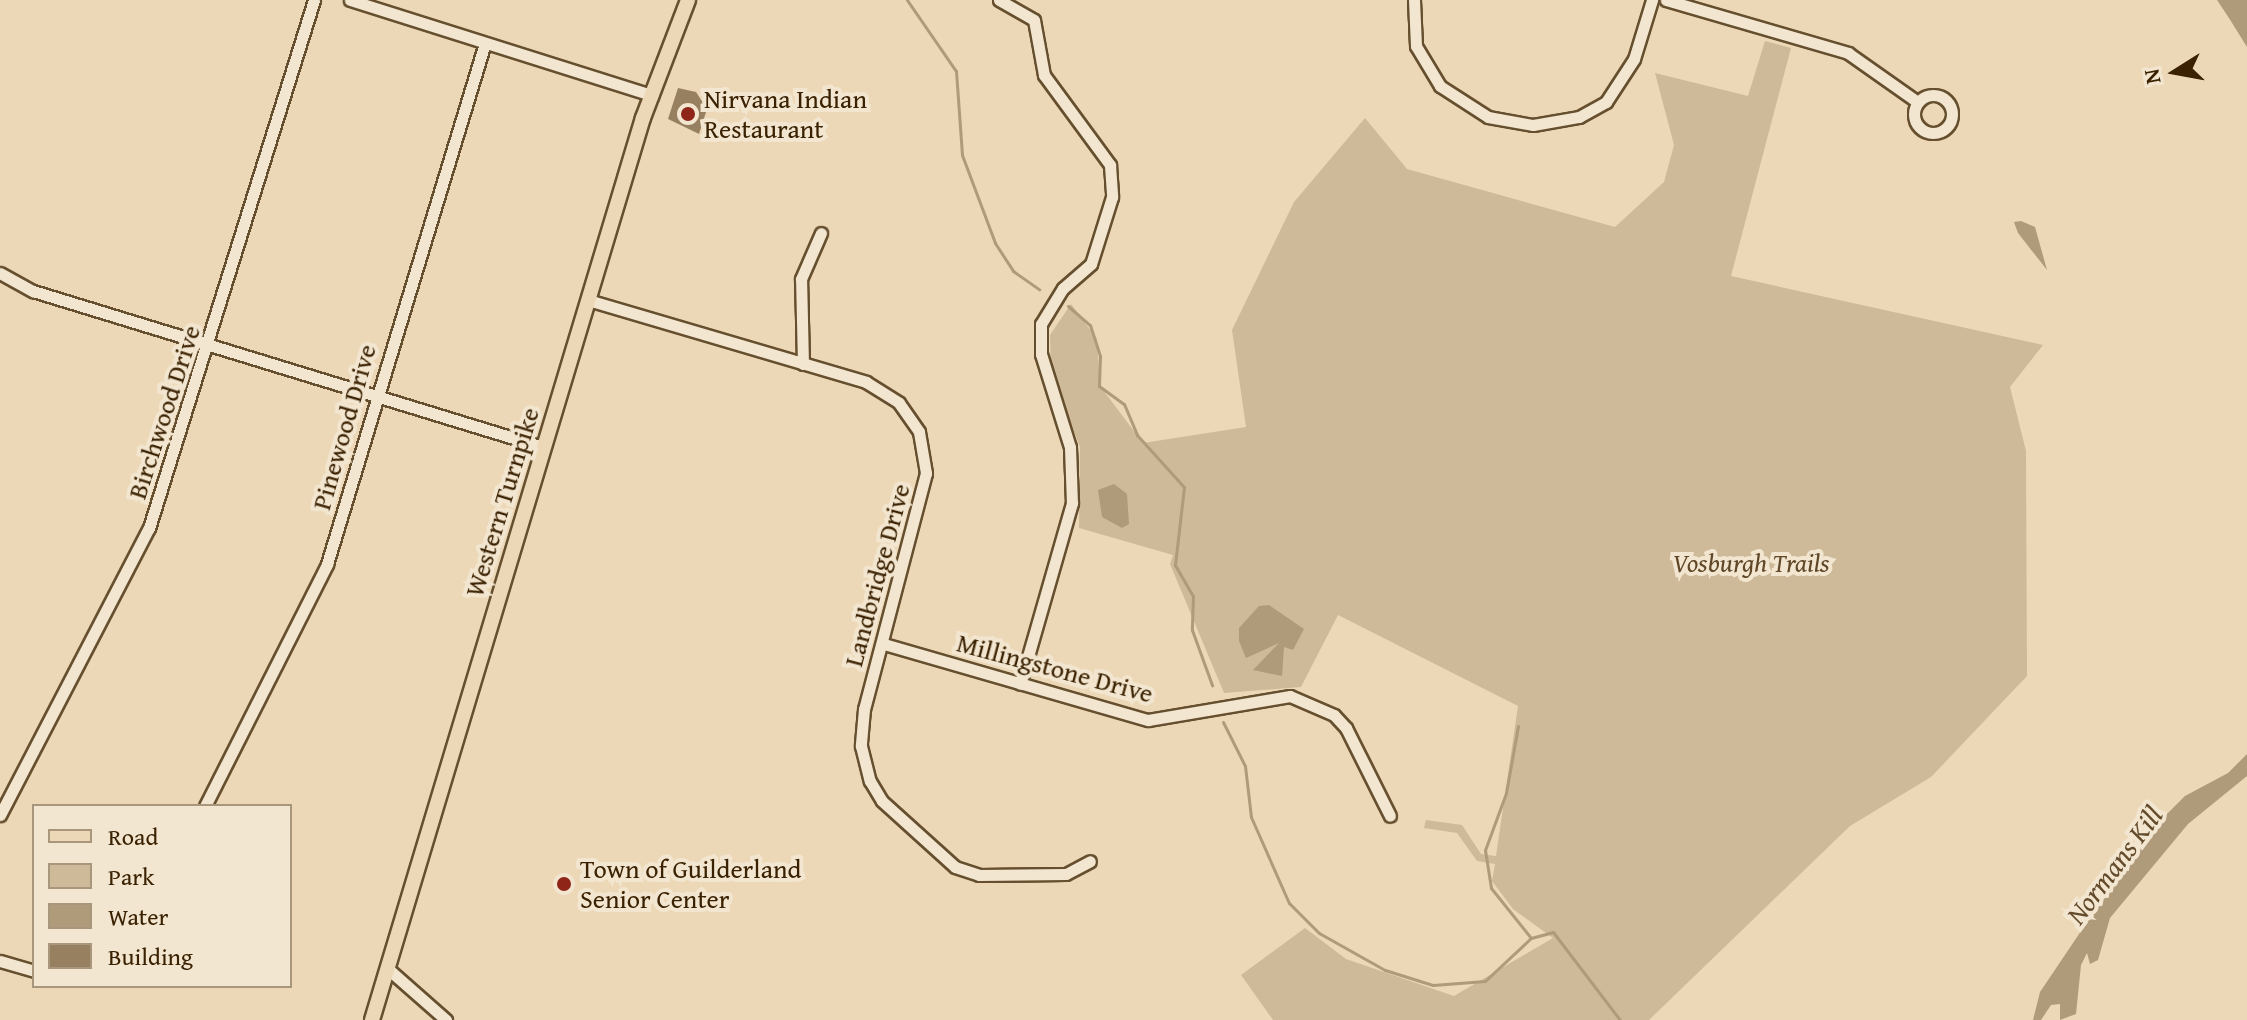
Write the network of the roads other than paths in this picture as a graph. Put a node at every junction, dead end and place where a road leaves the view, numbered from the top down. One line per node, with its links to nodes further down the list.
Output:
1 (314, 0): 14 (street, Birchwood Drive)
2 (350, 0): 8 (street)
3 (688, 0): 9 (main road, Western Turnpike)
4 (999, 0): 19 (street)
5 (1414, 0): 6 (street)
6 (1652, 0)
7 (1666, 0): 10 (street)
8 (485, 43): 9 (street); 16 (street, Pinewood Drive)
9 (652, 95): 13 (main road, Western Turnpike)
10 (1916, 101)
11 (821, 233): 15 (street)
12 (0, 273): 14 (street)
13 (588, 300): 15 (street, Landbridge Drive); 17 (main road, Western Turnpike)
14 (209, 344): 16 (street); 21 (street, Birchwood Drive)
15 (803, 364): 18 (street, Landbridge Drive)
16 (375, 397): 17 (street); 20 (street, Pinewood Drive)
17 (543, 447): 25 (main road, Western Turnpike)
18 (884, 644): 19 (street, Millingstone Drive); 23 (street, Landbridge Drive)
19 (1020, 684): 22 (street, Millingstone Drive)
20 (206, 804)
21 (0, 815)
22 (1390, 816)
23 (1090, 861)
24 (0, 961): 26 (street)
25 (387, 968): 27 (main road, Western Turnpike); 28 (street)
26 (32, 970)
27 (372, 1020)
28 (446, 1020)

